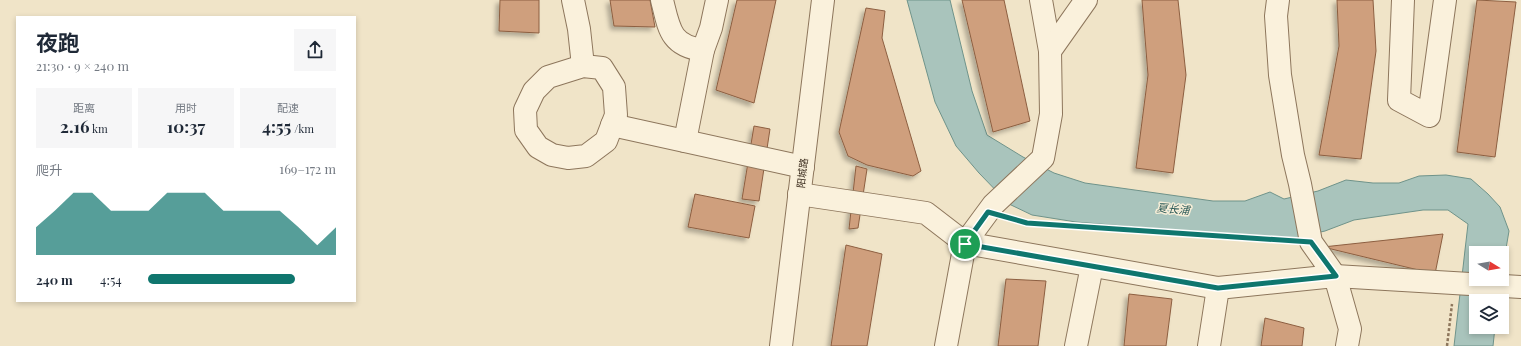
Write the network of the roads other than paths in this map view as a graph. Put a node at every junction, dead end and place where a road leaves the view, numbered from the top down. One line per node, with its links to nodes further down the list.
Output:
1 (572, 0): 12 (street)
2 (662, 0): 10 (street)
3 (717, 0): 10 (street)
4 (823, 0): 15 (street, 阳城路)
5 (1041, 0): 11 (street)
6 (1086, 0): 11 (street)
7 (1278, 0): 19 (street)
8 (1403, 0): 9 (street)
9 (1445, 0)
10 (703, 50): 14 (street)
11 (1050, 51): 17 (street)
12 (583, 66): 13 (street); 13 (street)
13 (612, 125): 14 (street)
14 (685, 141): 15 (street)
15 (803, 167): 16 (street, 阳城路)
16 (799, 194): 17 (street); 22 (street, 阳城路)
17 (965, 244): 18 (street); 23 (street)
18 (1092, 266): 21 (street); 24 (street)
19 (1336, 276): 20 (street); 21 (street); 26 (street)
20 (1513, 287)
21 (1218, 288): 25 (street)
22 (781, 346)
23 (946, 346)
24 (1076, 346)
25 (1209, 346)
26 (1347, 346)

